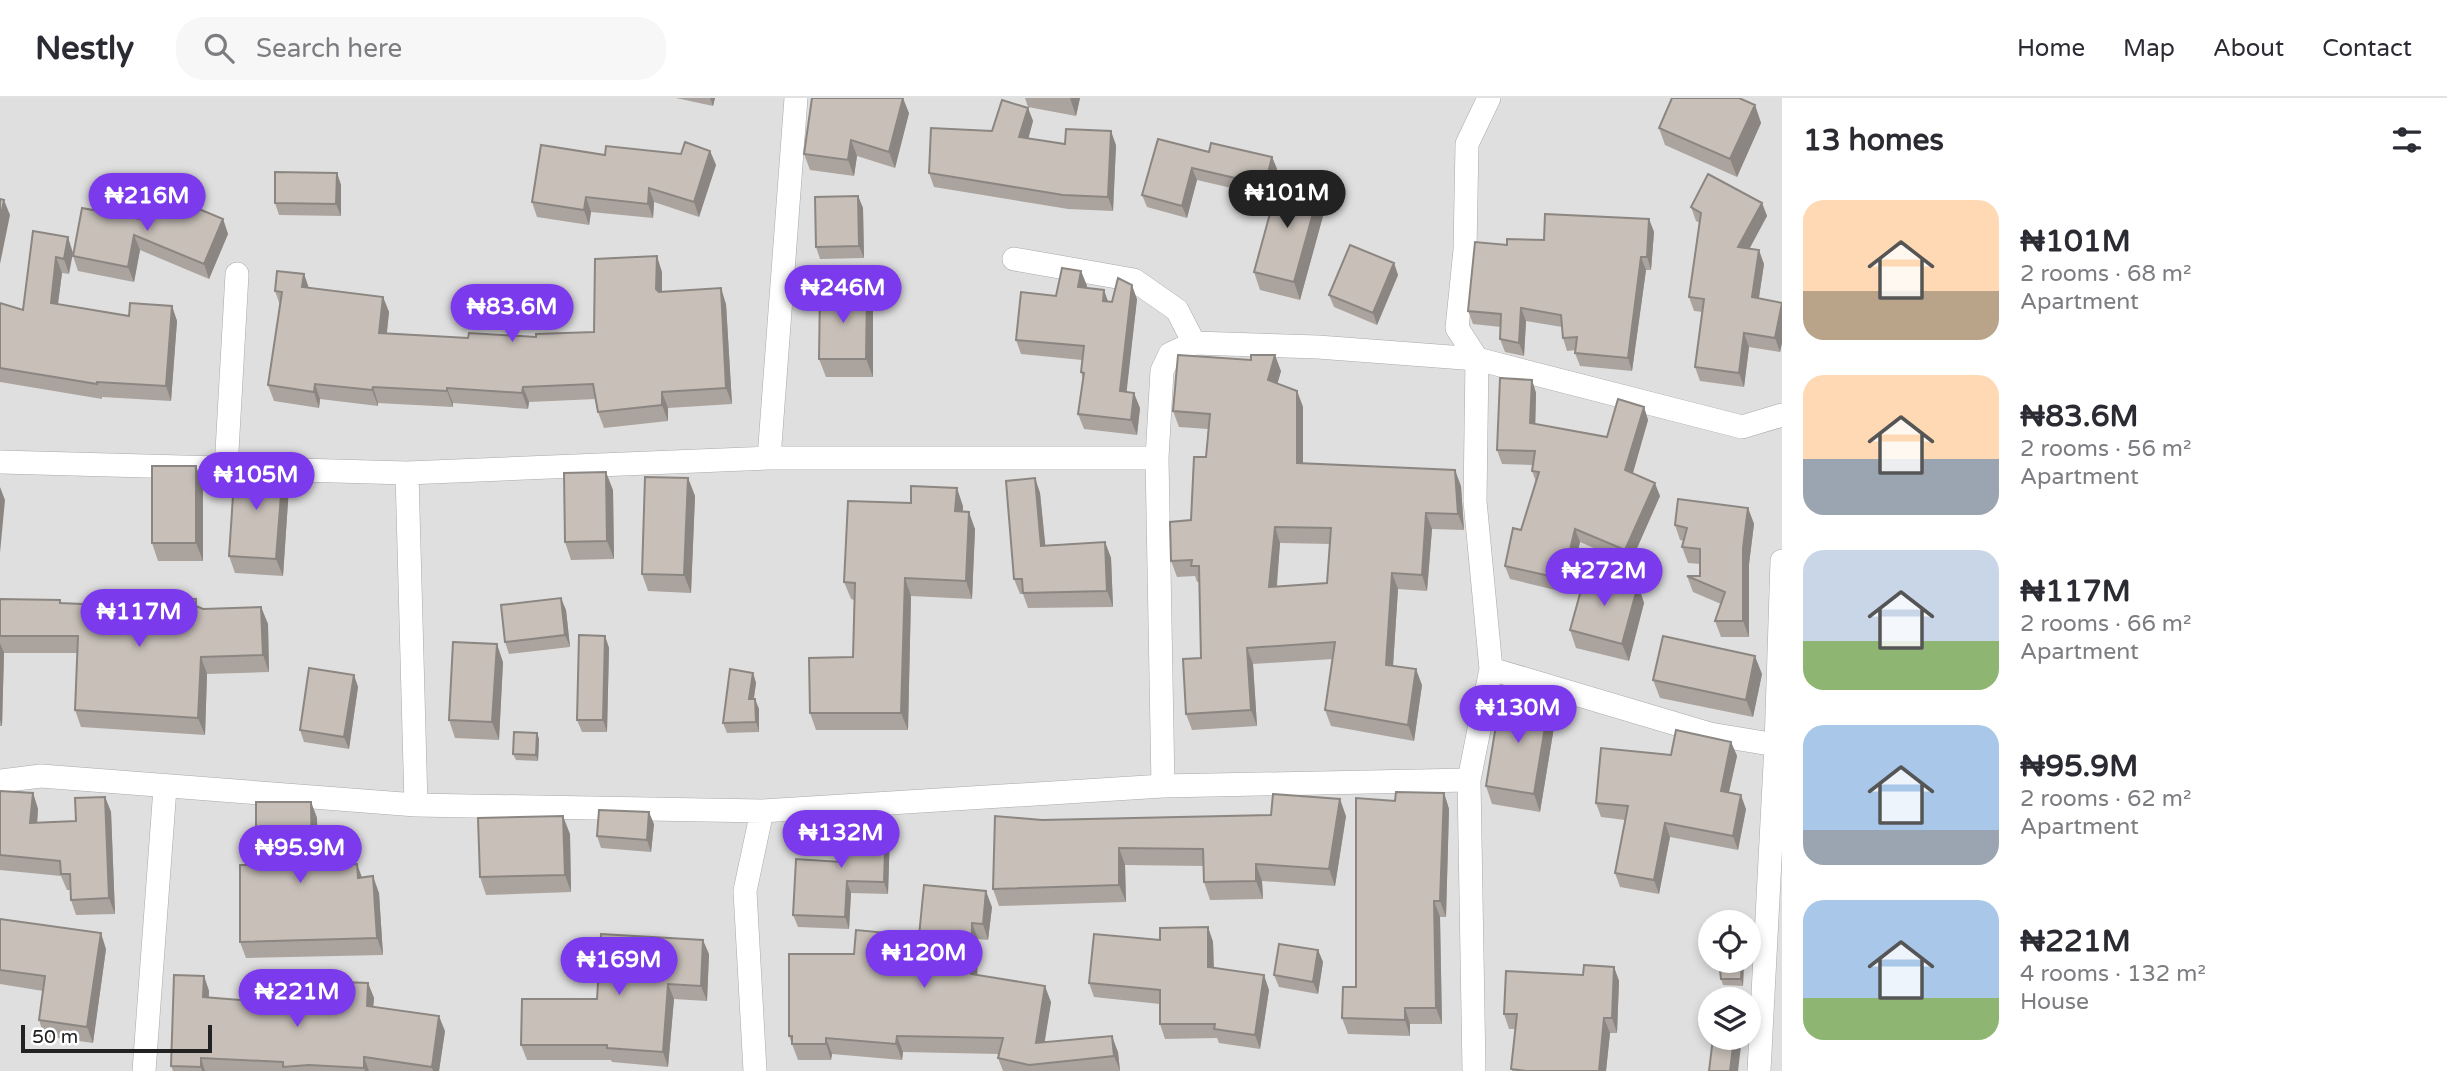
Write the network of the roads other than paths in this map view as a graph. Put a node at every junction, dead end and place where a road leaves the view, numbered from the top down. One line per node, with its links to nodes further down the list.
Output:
1 (796, 98): 8 (street)
2 (1489, 98): 6 (street)
3 (1014, 259): 5 (street)
4 (237, 274): 11 (street)
5 (1194, 343): 6 (street); 9 (street)
6 (1477, 359): 7 (street); 14 (street)
7 (1782, 415)
8 (769, 458): 9 (street); 12 (street)
9 (1157, 458): 18 (street)
10 (0, 463): 11 (street)
11 (226, 469): 12 (street)
12 (407, 473): 20 (street)
13 (1782, 561): 15 (street)
14 (1491, 669): 15 (street); 16 (street)
15 (1779, 745): 25 (street)
16 (1469, 780): 18 (street); 24 (street)
17 (0, 781): 19 (street)
18 (1163, 786): 21 (street)
19 (165, 788): 20 (street); 22 (street)
20 (416, 805): 21 (street)
21 (762, 811): 23 (street)
22 (144, 1071)
23 (755, 1071)
24 (1474, 1071)
25 (1759, 1071)

